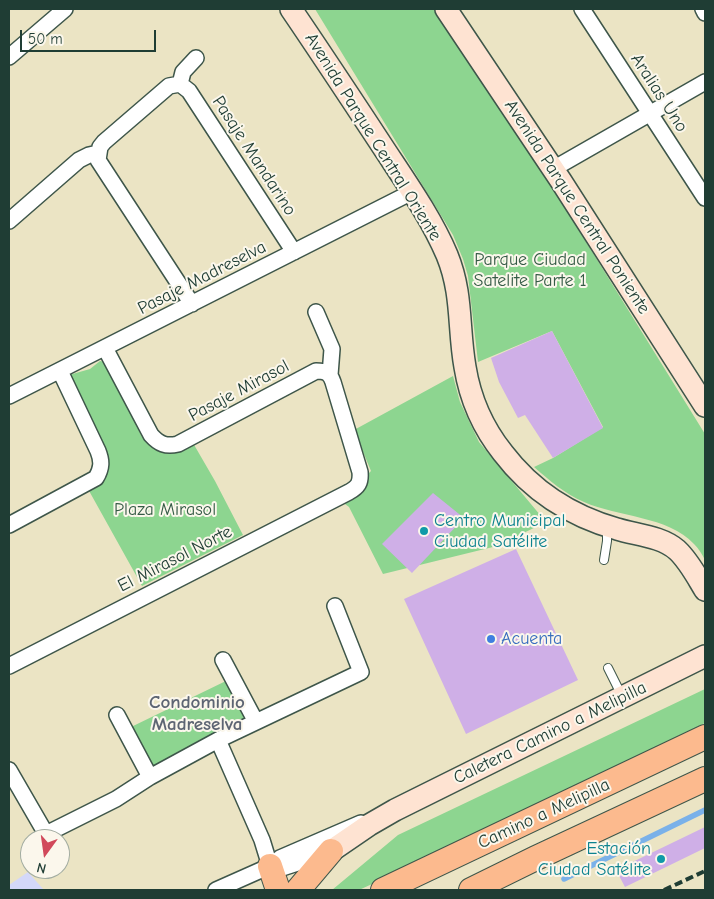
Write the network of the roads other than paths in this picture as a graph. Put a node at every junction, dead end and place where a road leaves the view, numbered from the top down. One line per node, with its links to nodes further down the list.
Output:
1 (65, 9): 7 (street)
2 (291, 9): 14 (street, Avenida Parque Central Oriente)
3 (446, 9): 13 (street, Avenida Parque Central Poniente)
4 (582, 9): 11 (street, Aralias Uno)
5 (703, 9): 6 (street)
6 (705, 13)
7 (9, 57)
8 (196, 58): 10 (street)
9 (705, 82): 11 (street)
10 (180, 84): 12 (street); 17 (street, Pasaje Mandarino)
11 (650, 113): 13 (street); 15 (street, Aralias Uno)
12 (98, 153): 16 (street); 18 (street)
13 (553, 169): 24 (street, Avenida Parque Central Poniente)
14 (412, 192): 17 (street, Pasaje Madreselva); 26 (street, Avenida Parque Central Oriente)
15 (705, 198)
16 (9, 221)
17 (294, 252): 18 (street, Pasaje Madreselva)
18 (192, 304): 20 (street, Pasaje Madreselva)
19 (316, 312): 22 (street)
20 (105, 348): 21 (street, Pasaje Madreselva); 22 (street, Pasaje Mirasol)
21 (60, 371): 23 (street, Pasaje Madreselva); 25 (street)
22 (330, 375): 32 (street, El Mirasol Norte)
23 (9, 396)
24 (705, 406)
25 (9, 524)
26 (607, 526): 27 (lane); 28 (street, Avenida Parque Central Oriente)
27 (604, 560)
28 (705, 590)
29 (335, 606): 36 (street)
30 (705, 656): 34 (street, Caletera Camino a Melipilla)
31 (223, 660): 36 (street)
32 (9, 666)
33 (608, 668): 34 (lane)
34 (622, 696): 42 (street, Caletera Camino a Melipilla)
35 (118, 715): 40 (street)
36 (256, 722): 38 (street)
37 (705, 737): 48 (main road, Camino a Melipilla)
38 (218, 740): 40 (street); 44 (street)
39 (9, 770): 40 (street)
40 (150, 777)
41 (705, 780): 49 (main road, Camino a Melipilla)
42 (395, 810): 43 (street, Caletera Camino a Melipilla); 44 (street, Caletera Camino a Melipilla)
43 (331, 852): 44 (street); 47 (main road)
44 (270, 866): 45 (street, Caletera Camino a Melipilla); 46 (main road)
45 (216, 890)
46 (278, 890)
47 (298, 890)
48 (383, 890)
49 (471, 890)

